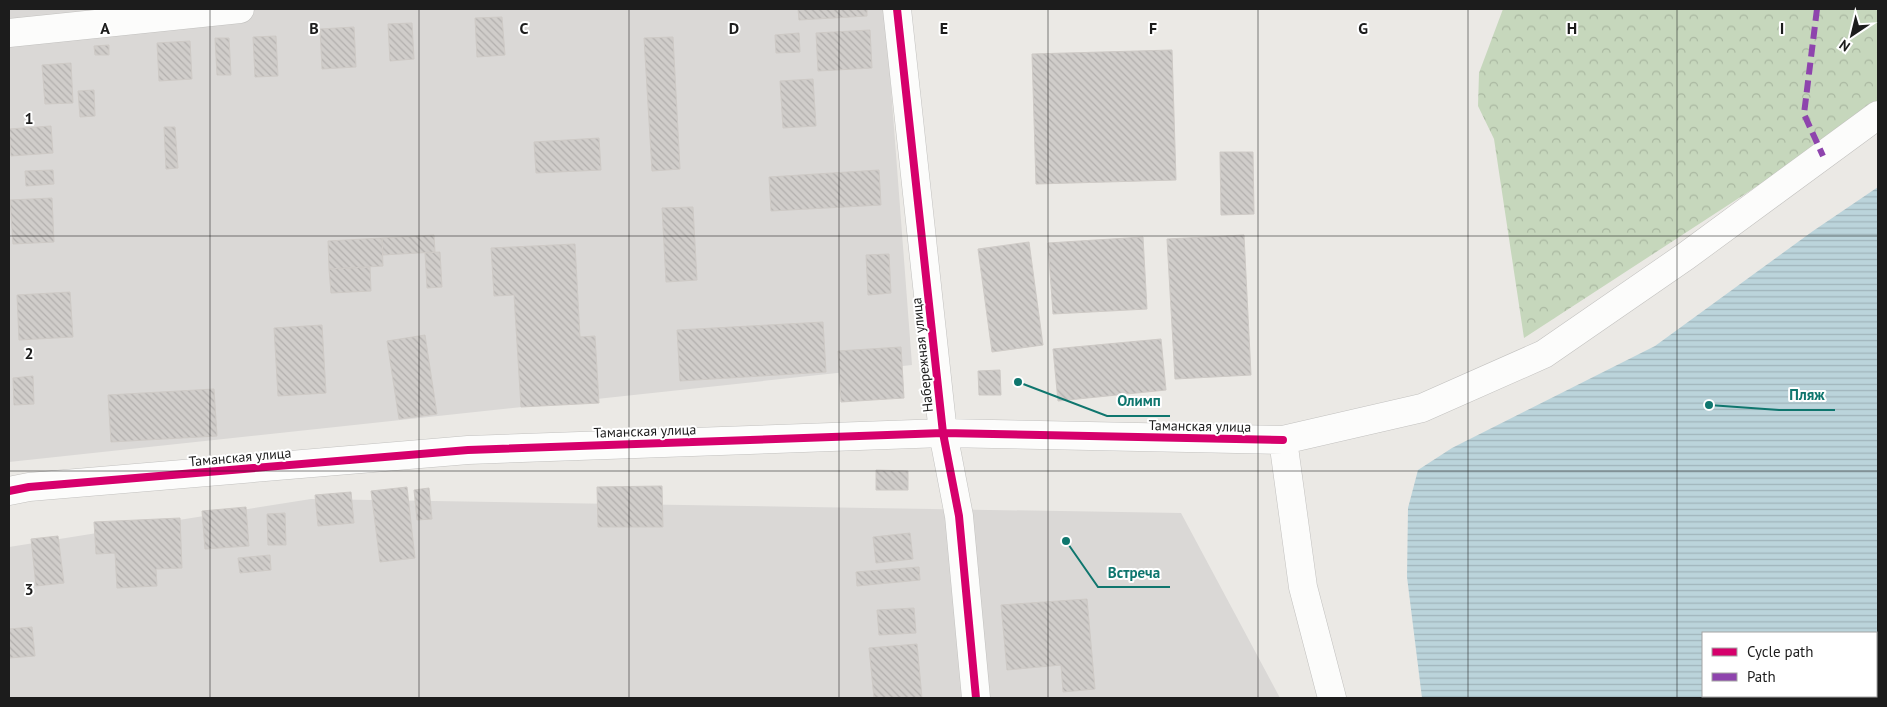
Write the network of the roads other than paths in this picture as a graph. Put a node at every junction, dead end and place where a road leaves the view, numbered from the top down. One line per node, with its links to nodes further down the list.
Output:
1 (240, 9): 3 (street)
2 (897, 9): 5 (street, Набережная улица)
3 (9, 33)
4 (1878, 115): 6 (street, Таманская улица)
5 (943, 433): 6 (street, Таманская улица); 7 (street, Таманская улица); 8 (street, Набережная улица)
6 (1283, 440): 9 (street)
7 (9, 491)
8 (976, 698)
9 (1332, 698)

